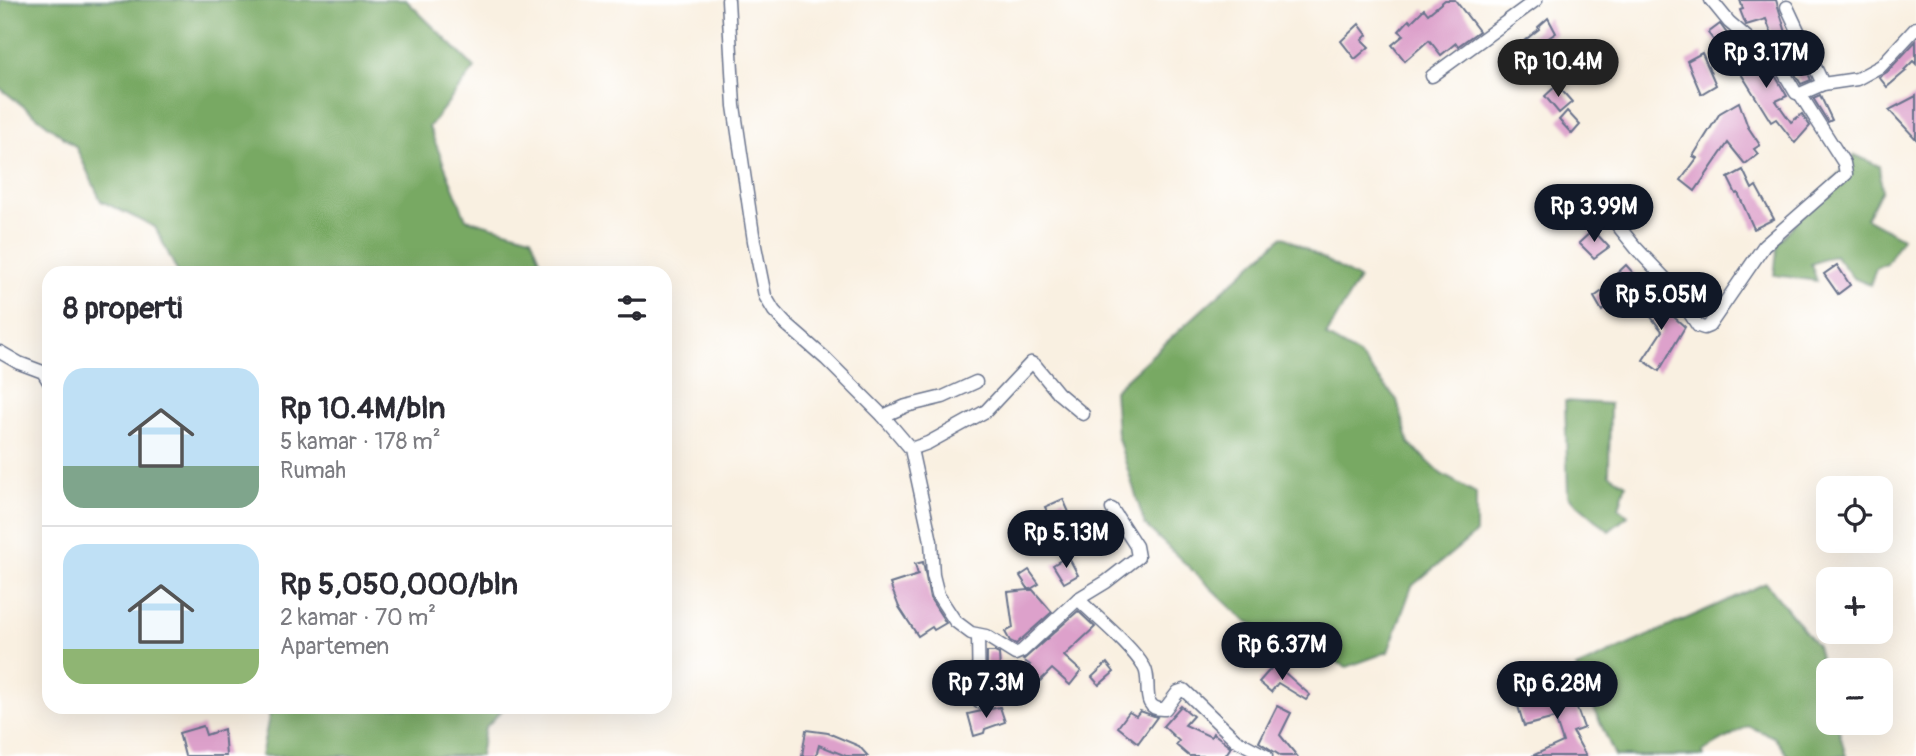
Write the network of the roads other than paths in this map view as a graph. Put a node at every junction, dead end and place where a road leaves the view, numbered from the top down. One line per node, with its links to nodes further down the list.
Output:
1 (728, 0): 14 (street)
2 (1536, 0): 6 (street)
3 (1711, 0): 8 (street)
4 (1787, 6): 7 (street)
5 (1916, 28): 7 (street)
6 (1432, 76)
7 (1824, 84): 8 (street)
8 (1800, 94): 9 (street)
9 (1606, 211)
10 (0, 352): 11 (street)
11 (42, 372)
12 (976, 382): 14 (street)
13 (1083, 414): 15 (street)
14 (883, 416): 15 (street)
15 (911, 449): 18 (street)
16 (1112, 509): 17 (street)
17 (1078, 599): 18 (street); 20 (street)
18 (978, 635): 19 (street)
19 (979, 702)
20 (1266, 756)

